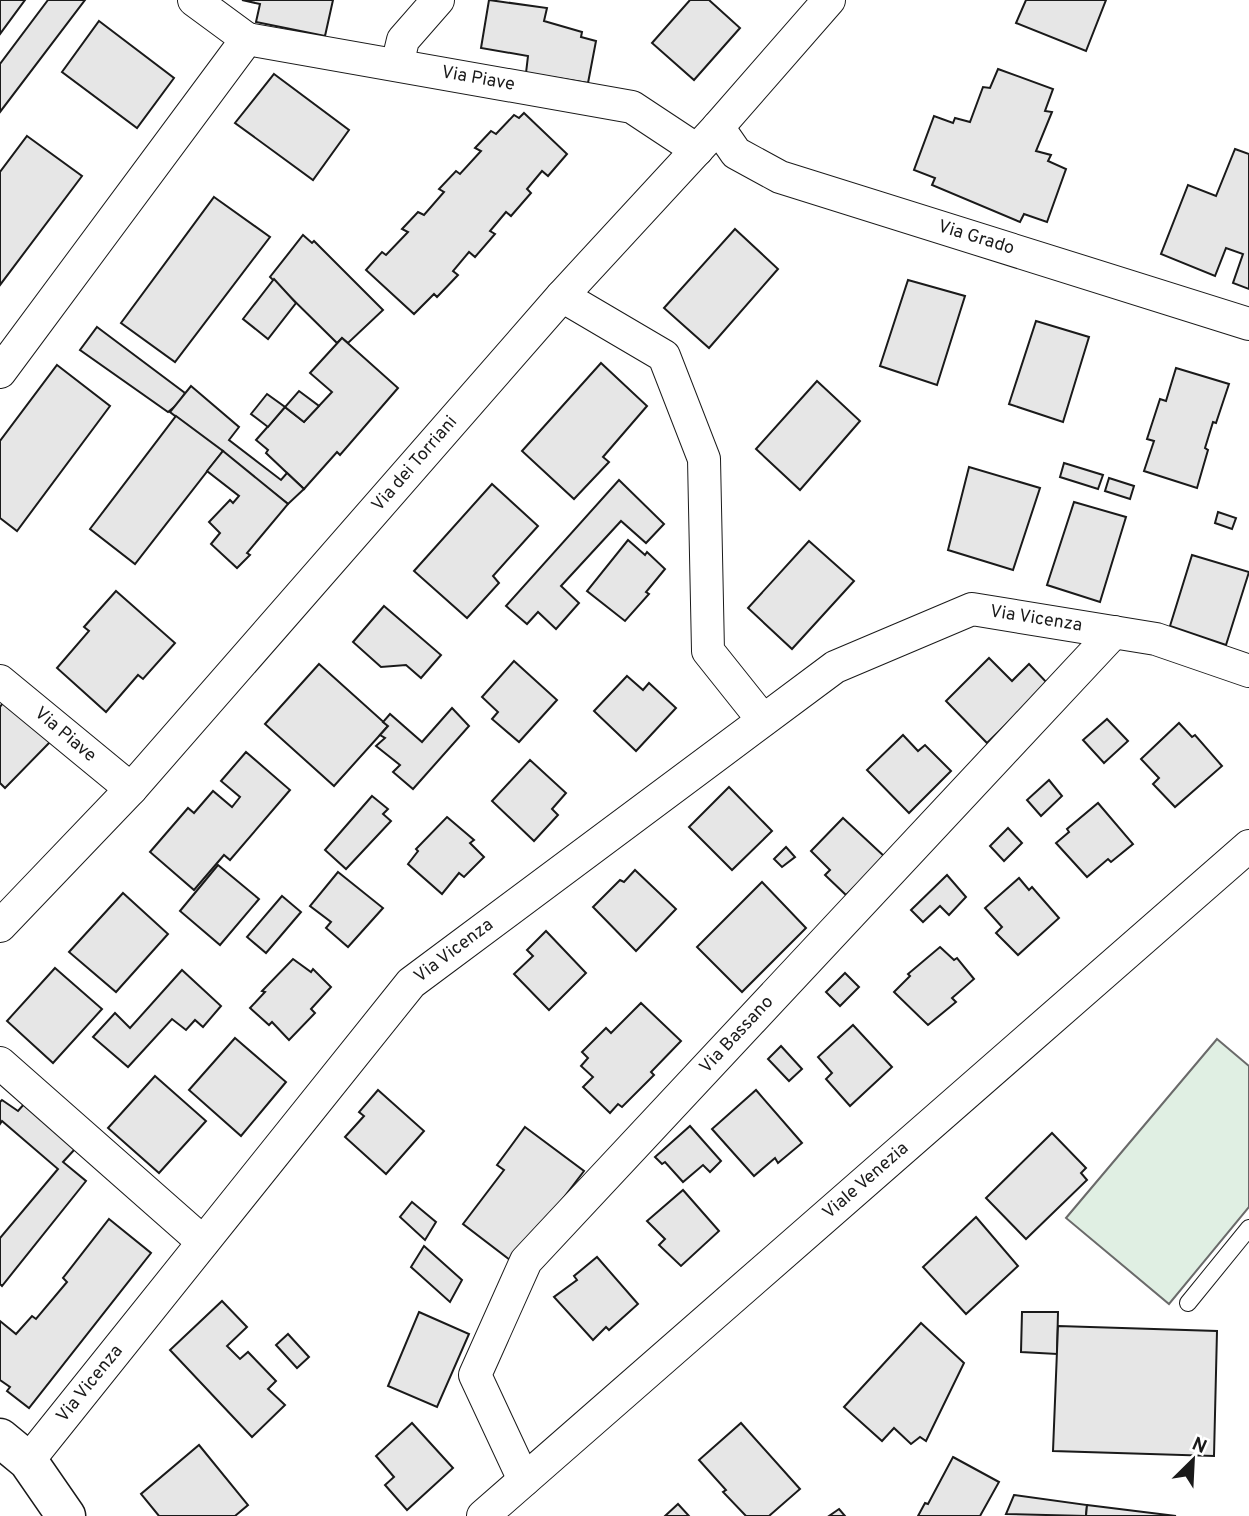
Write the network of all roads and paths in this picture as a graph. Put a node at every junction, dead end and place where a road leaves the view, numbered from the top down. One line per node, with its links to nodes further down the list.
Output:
1 (194, 0): 4 (street, Via Piave)
2 (438, 0): 5 (street)
3 (829, 0): 6 (street, Via dei Torriani)
4 (247, 39): 5 (street, Via Piave); 9 (street)
5 (397, 65): 6 (street, Via Piave)
6 (708, 139): 7 (street, Via dei Torriani); 8 (street, Via Grado)
7 (562, 296): 13 (street); 14 (street, Via dei Torriani)
8 (1249, 324)
9 (0, 372)
10 (1114, 632): 11 (street, Via Vicenza); 13 (street, Via Vicenza); 22 (street, Via Bassano)
11 (1249, 671)
12 (0, 681): 14 (street, Via Piave)
13 (763, 720): 19 (street, Via Vicenza)
14 (131, 789): 16 (street, Via dei Torriani)
15 (1249, 846): 22 (street, Viale Venezia)
16 (0, 926)
17 (0, 1063): 19 (street)
18 (1249, 1228): 20 (lane)
19 (204, 1242): 21 (street, Via Vicenza)
20 (1188, 1303)
21 (14, 1450): 23 (street)
22 (524, 1480): 24 (street, Viale Venezia)
23 (66, 1516)
24 (483, 1516)

